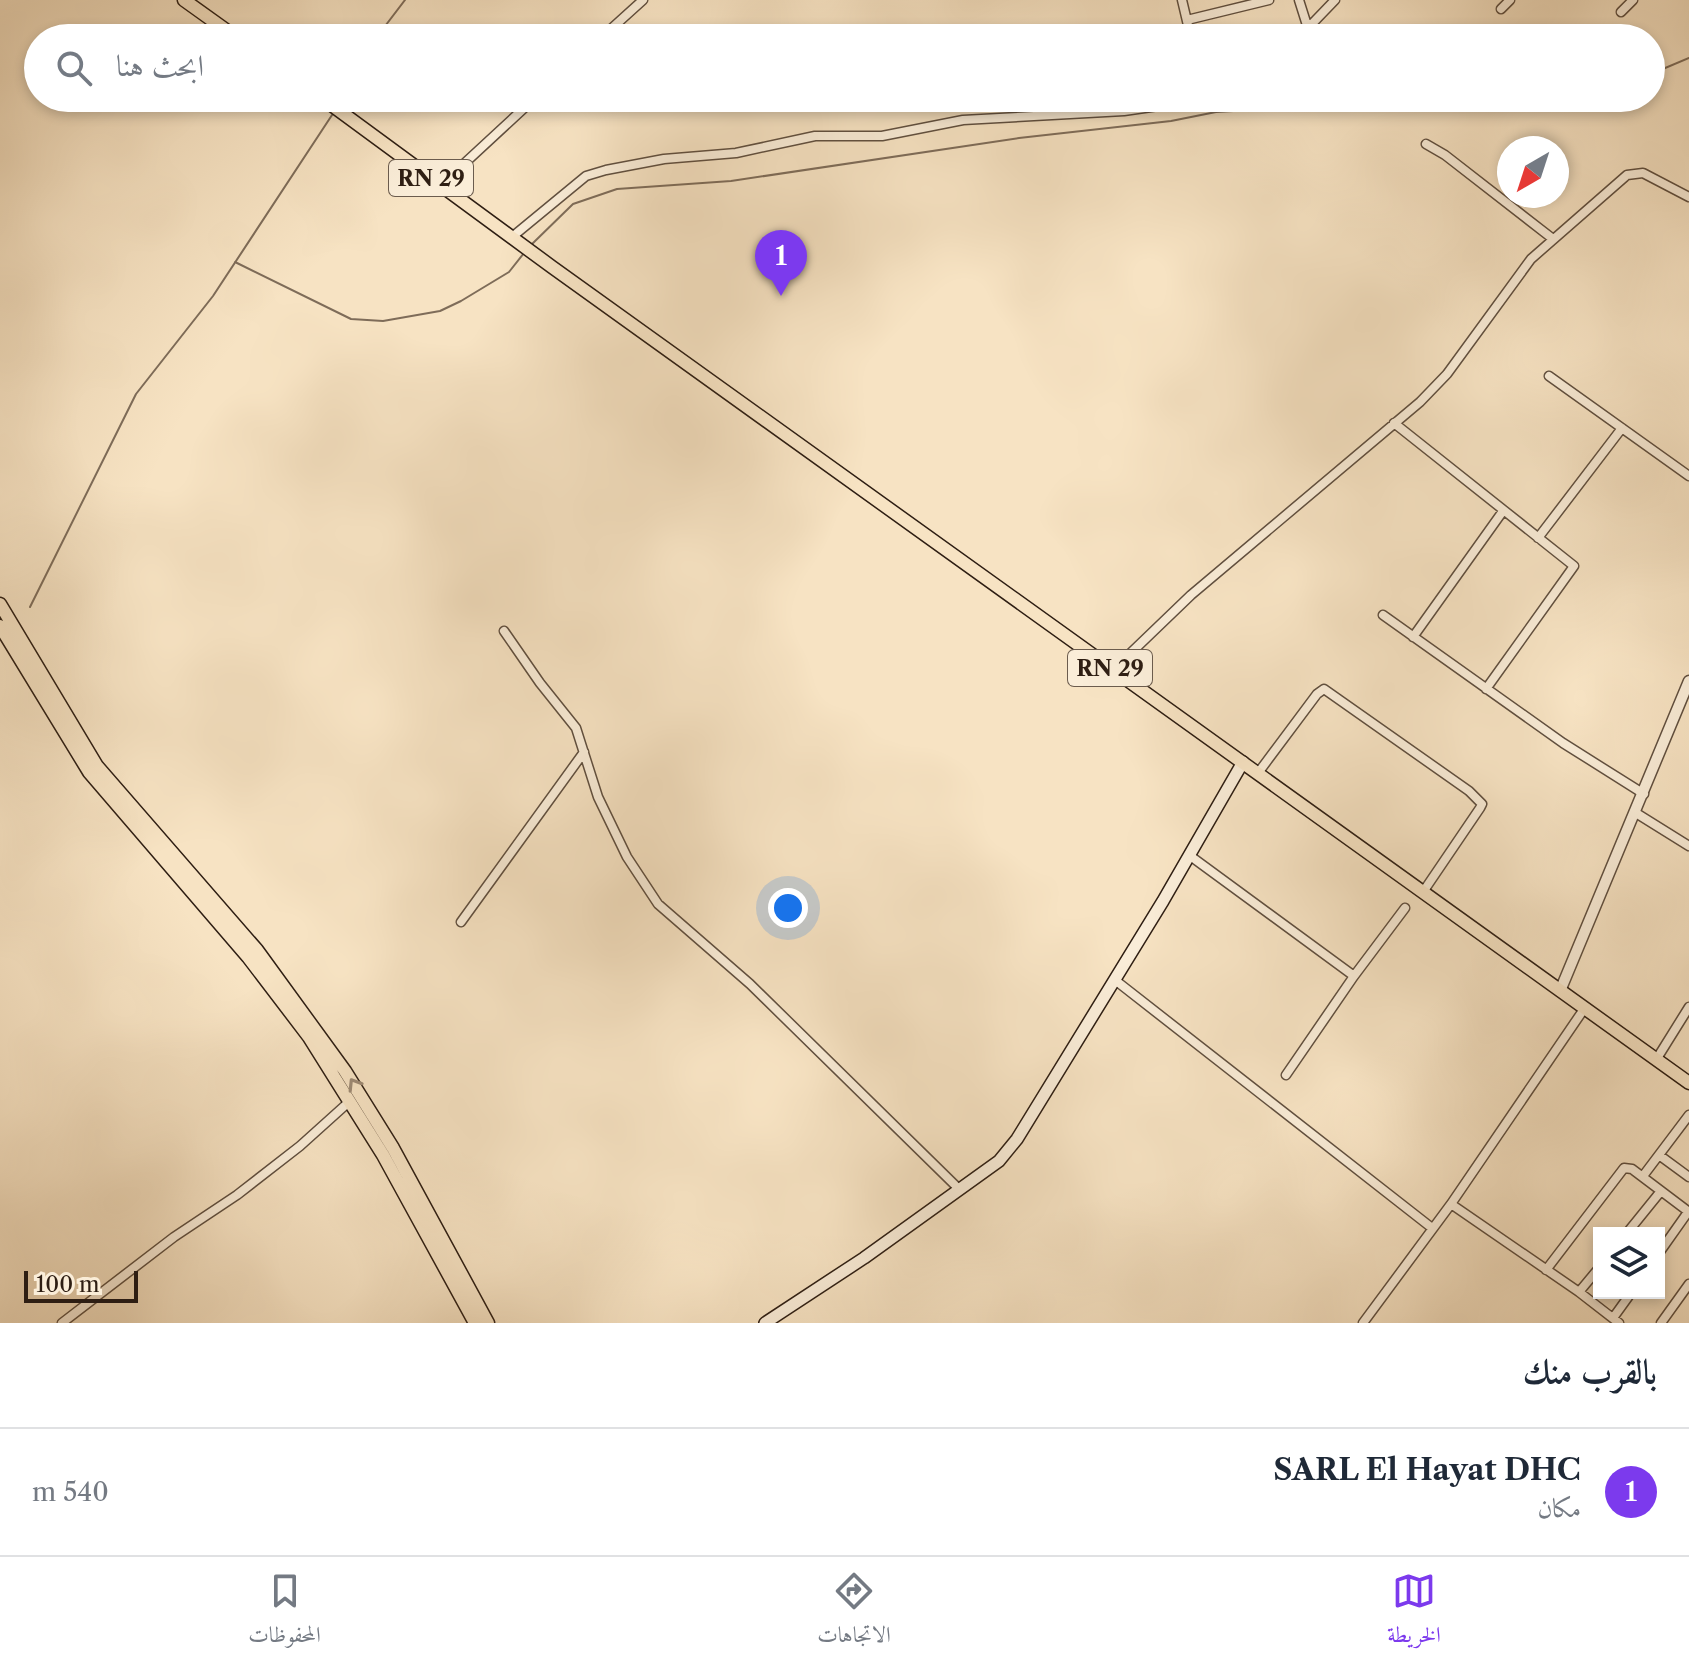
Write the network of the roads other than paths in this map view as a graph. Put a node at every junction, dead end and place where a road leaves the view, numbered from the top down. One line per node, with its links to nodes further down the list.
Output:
1 (184, 0): 12 (main road)
2 (643, 0): 13 (street)
3 (1182, 0): 11 (street)
4 (1269, 0): 11 (street)
5 (1299, 0): 15 (street)
6 (1335, 0): 16 (street)
7 (1510, 0): 9 (street)
8 (1633, 0): 10 (street)
9 (1501, 9)
10 (1621, 12)
11 (1187, 20): 14 (street)
12 (217, 24)
13 (616, 24)
14 (1188, 24)
15 (1307, 24)
16 (1312, 24)
17 (342, 112): 21 (main road, RN 29)
18 (520, 112): 21 (street)
19 (1106, 112): 24 (street)
20 (1426, 144): 23 (street)
21 (441, 185): 24 (main road, RN 29)
22 (1689, 197): 23 (street)
23 (1553, 239): 26 (street)
24 (522, 244): 36 (main road, RN 29)
25 (1549, 376): 27 (street)
26 (1394, 423): 29 (street); 36 (street)
27 (1622, 428): 28 (street); 30 (street)
28 (1689, 476)
29 (1503, 511): 30 (street); 35 (street)
30 (1538, 538): 38 (street)
31 (0, 604): 77 (main road, one-way to 31)
32 (1383, 615): 35 (street)
33 (0, 626): 57 (main road)
34 (504, 631): 39 (street)
35 (1413, 637): 38 (street)
36 (1113, 670): 40 (main road, RN 29)
37 (1689, 681): 42 (street)
38 (1486, 689): 42 (street)
39 (584, 752): 48 (street); 62 (street)
40 (1243, 762): 41 (main road, RN 29); 45 (main road)
41 (1258, 773): 46 (main road, RN 29); 46 (street)
42 (1644, 794): 43 (street)
43 (1636, 813): 44 (street); 51 (street)
44 (1689, 846)
45 (1189, 855): 49 (street); 50 (main road)
46 (1423, 892): 51 (main road, RN 29)
47 (1405, 908): 49 (street)
48 (461, 922)
49 (1354, 976): 55 (street)
50 (1115, 980): 62 (main road); 67 (street)
51 (1560, 991): 53 (main road, RN 29)
52 (1689, 1007): 54 (street)
53 (1584, 1009): 54 (main road, RN 29); 64 (street)
54 (1656, 1060): 56 (main road, RN 29)
55 (1286, 1075)
56 (1689, 1083)
57 (350, 1101): 75 (street); 76 (main road)
58 (1687, 1121): 59 (street)
59 (1659, 1155): 60 (street); 61 (street)
60 (1643, 1176): 63 (street); 69 (street)
61 (1689, 1177)
62 (959, 1189): 78 (main road)
63 (1661, 1191): 65 (street); 66 (street)
64 (1451, 1204): 67 (street); 69 (street)
65 (1689, 1212): 68 (street)
66 (1632, 1227)
67 (1432, 1228): 79 (street)
68 (1665, 1245)
69 (1546, 1270): 72 (street)
70 (1593, 1275): 72 (street)
71 (1689, 1284): 80 (street)
72 (1579, 1292): 74 (street)
73 (1628, 1299): 74 (street)
74 (1616, 1321)
75 (62, 1323)
76 (475, 1323)
77 (488, 1323)
78 (765, 1323)
79 (1363, 1323)
80 (1661, 1323)

